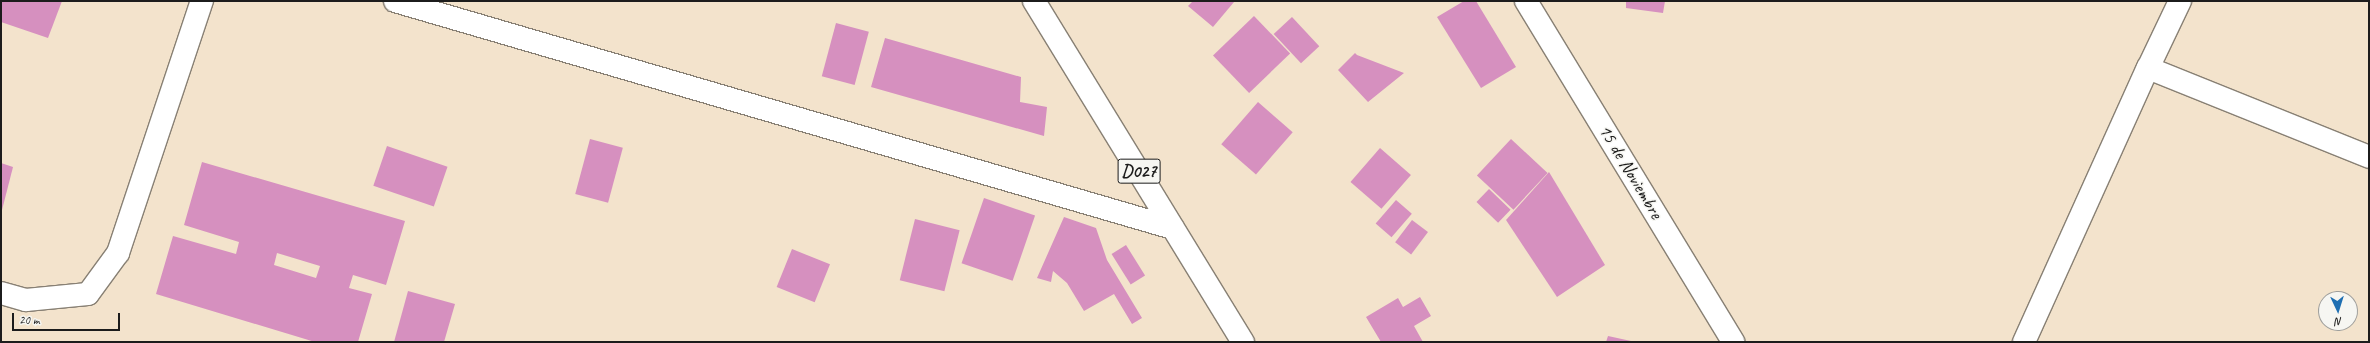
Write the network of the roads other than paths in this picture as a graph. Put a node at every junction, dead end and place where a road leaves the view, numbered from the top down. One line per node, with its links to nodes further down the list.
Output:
1 (202, 1): 9 (street)
2 (395, 1): 8 (street)
3 (1034, 1): 8 (street, D027)
4 (1526, 1): 11 (street, 15 de Noviembre)
5 (2180, 1): 6 (street)
6 (2148, 68): 7 (street); 12 (street)
7 (2369, 157)
8 (1173, 228): 10 (street, D027)
9 (1, 293)
10 (1243, 342)
11 (1733, 342)
12 (2024, 342)

